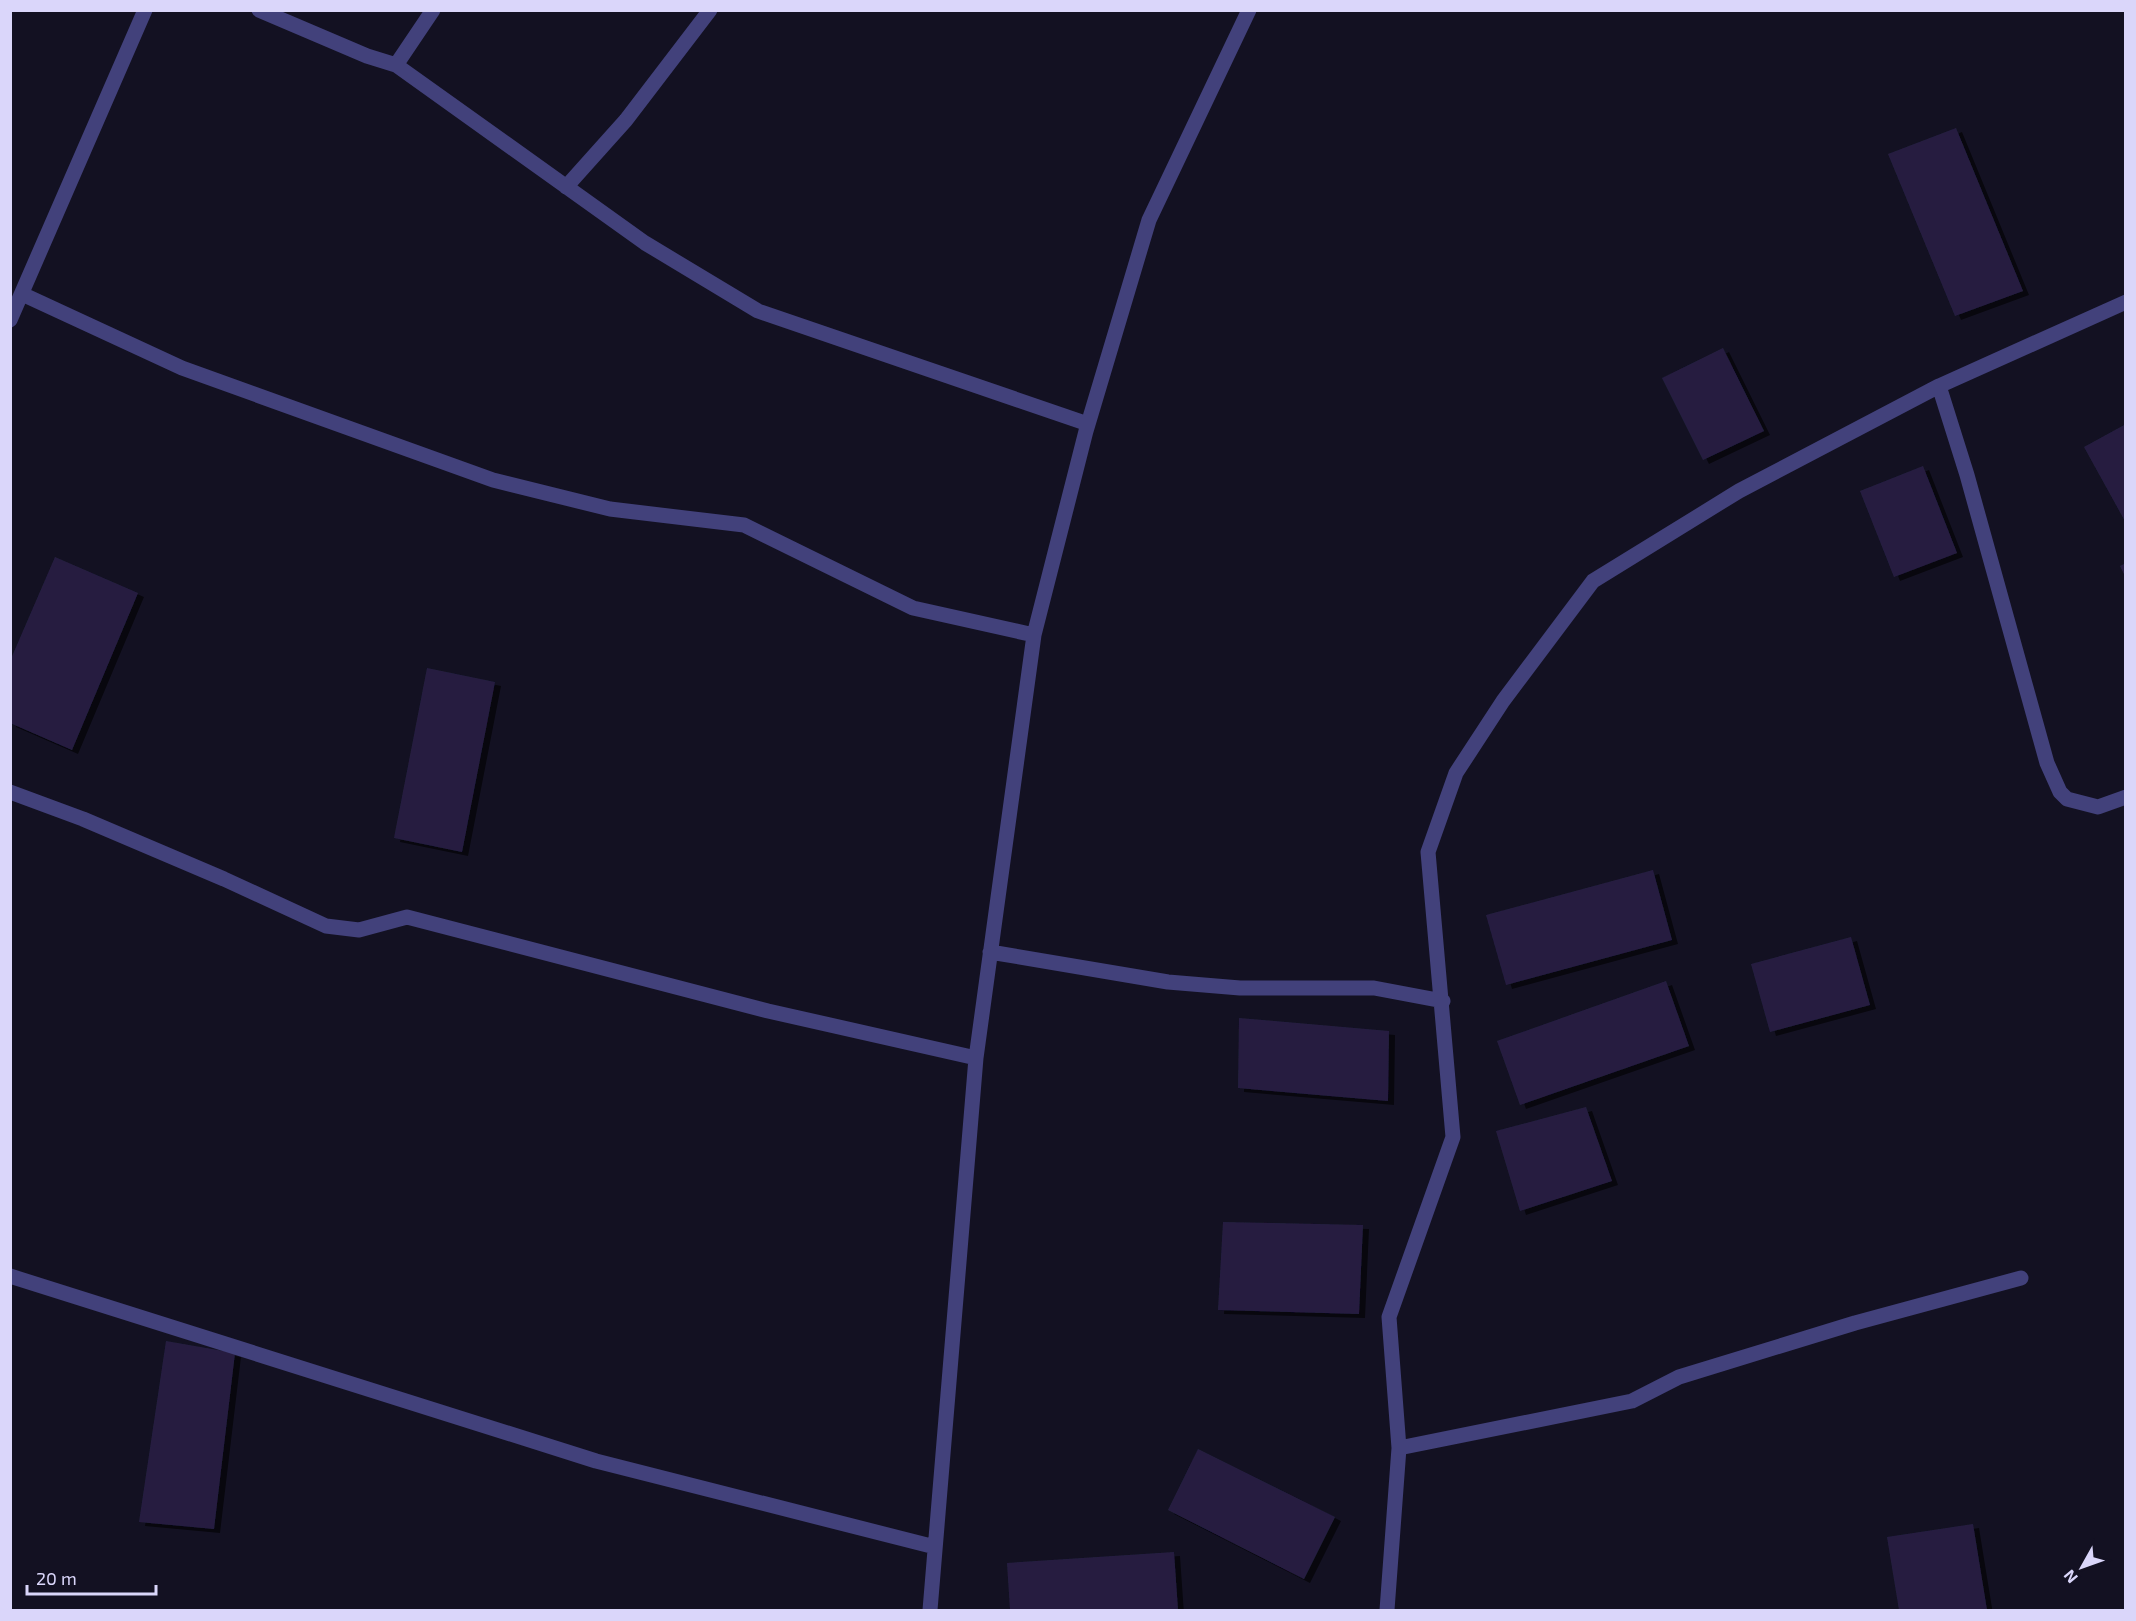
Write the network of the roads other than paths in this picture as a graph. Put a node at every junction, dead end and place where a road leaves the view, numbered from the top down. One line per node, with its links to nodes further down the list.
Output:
1 (145, 10): 8 (street)
2 (259, 10): 6 (street)
3 (433, 10): 6 (street)
4 (710, 10): 7 (street)
5 (1249, 10): 12 (street)
6 (396, 65): 7 (street)
7 (566, 187): 12 (street)
8 (22, 294): 10 (street); 13 (street)
9 (2126, 302): 11 (street)
10 (10, 320)
11 (1939, 386): 15 (street); 17 (street)
12 (1088, 424): 13 (street)
13 (1034, 635): 16 (street)
14 (10, 792): 18 (street)
15 (2126, 797)
16 (990, 952): 17 (street); 18 (street)
17 (1443, 1001): 21 (street)
18 (976, 1058): 22 (street)
19 (10, 1276): 22 (street)
20 (2021, 1278): 21 (street)
21 (1399, 1448): 24 (street)
22 (935, 1547): 23 (street)
23 (930, 1611)
24 (1388, 1611)

